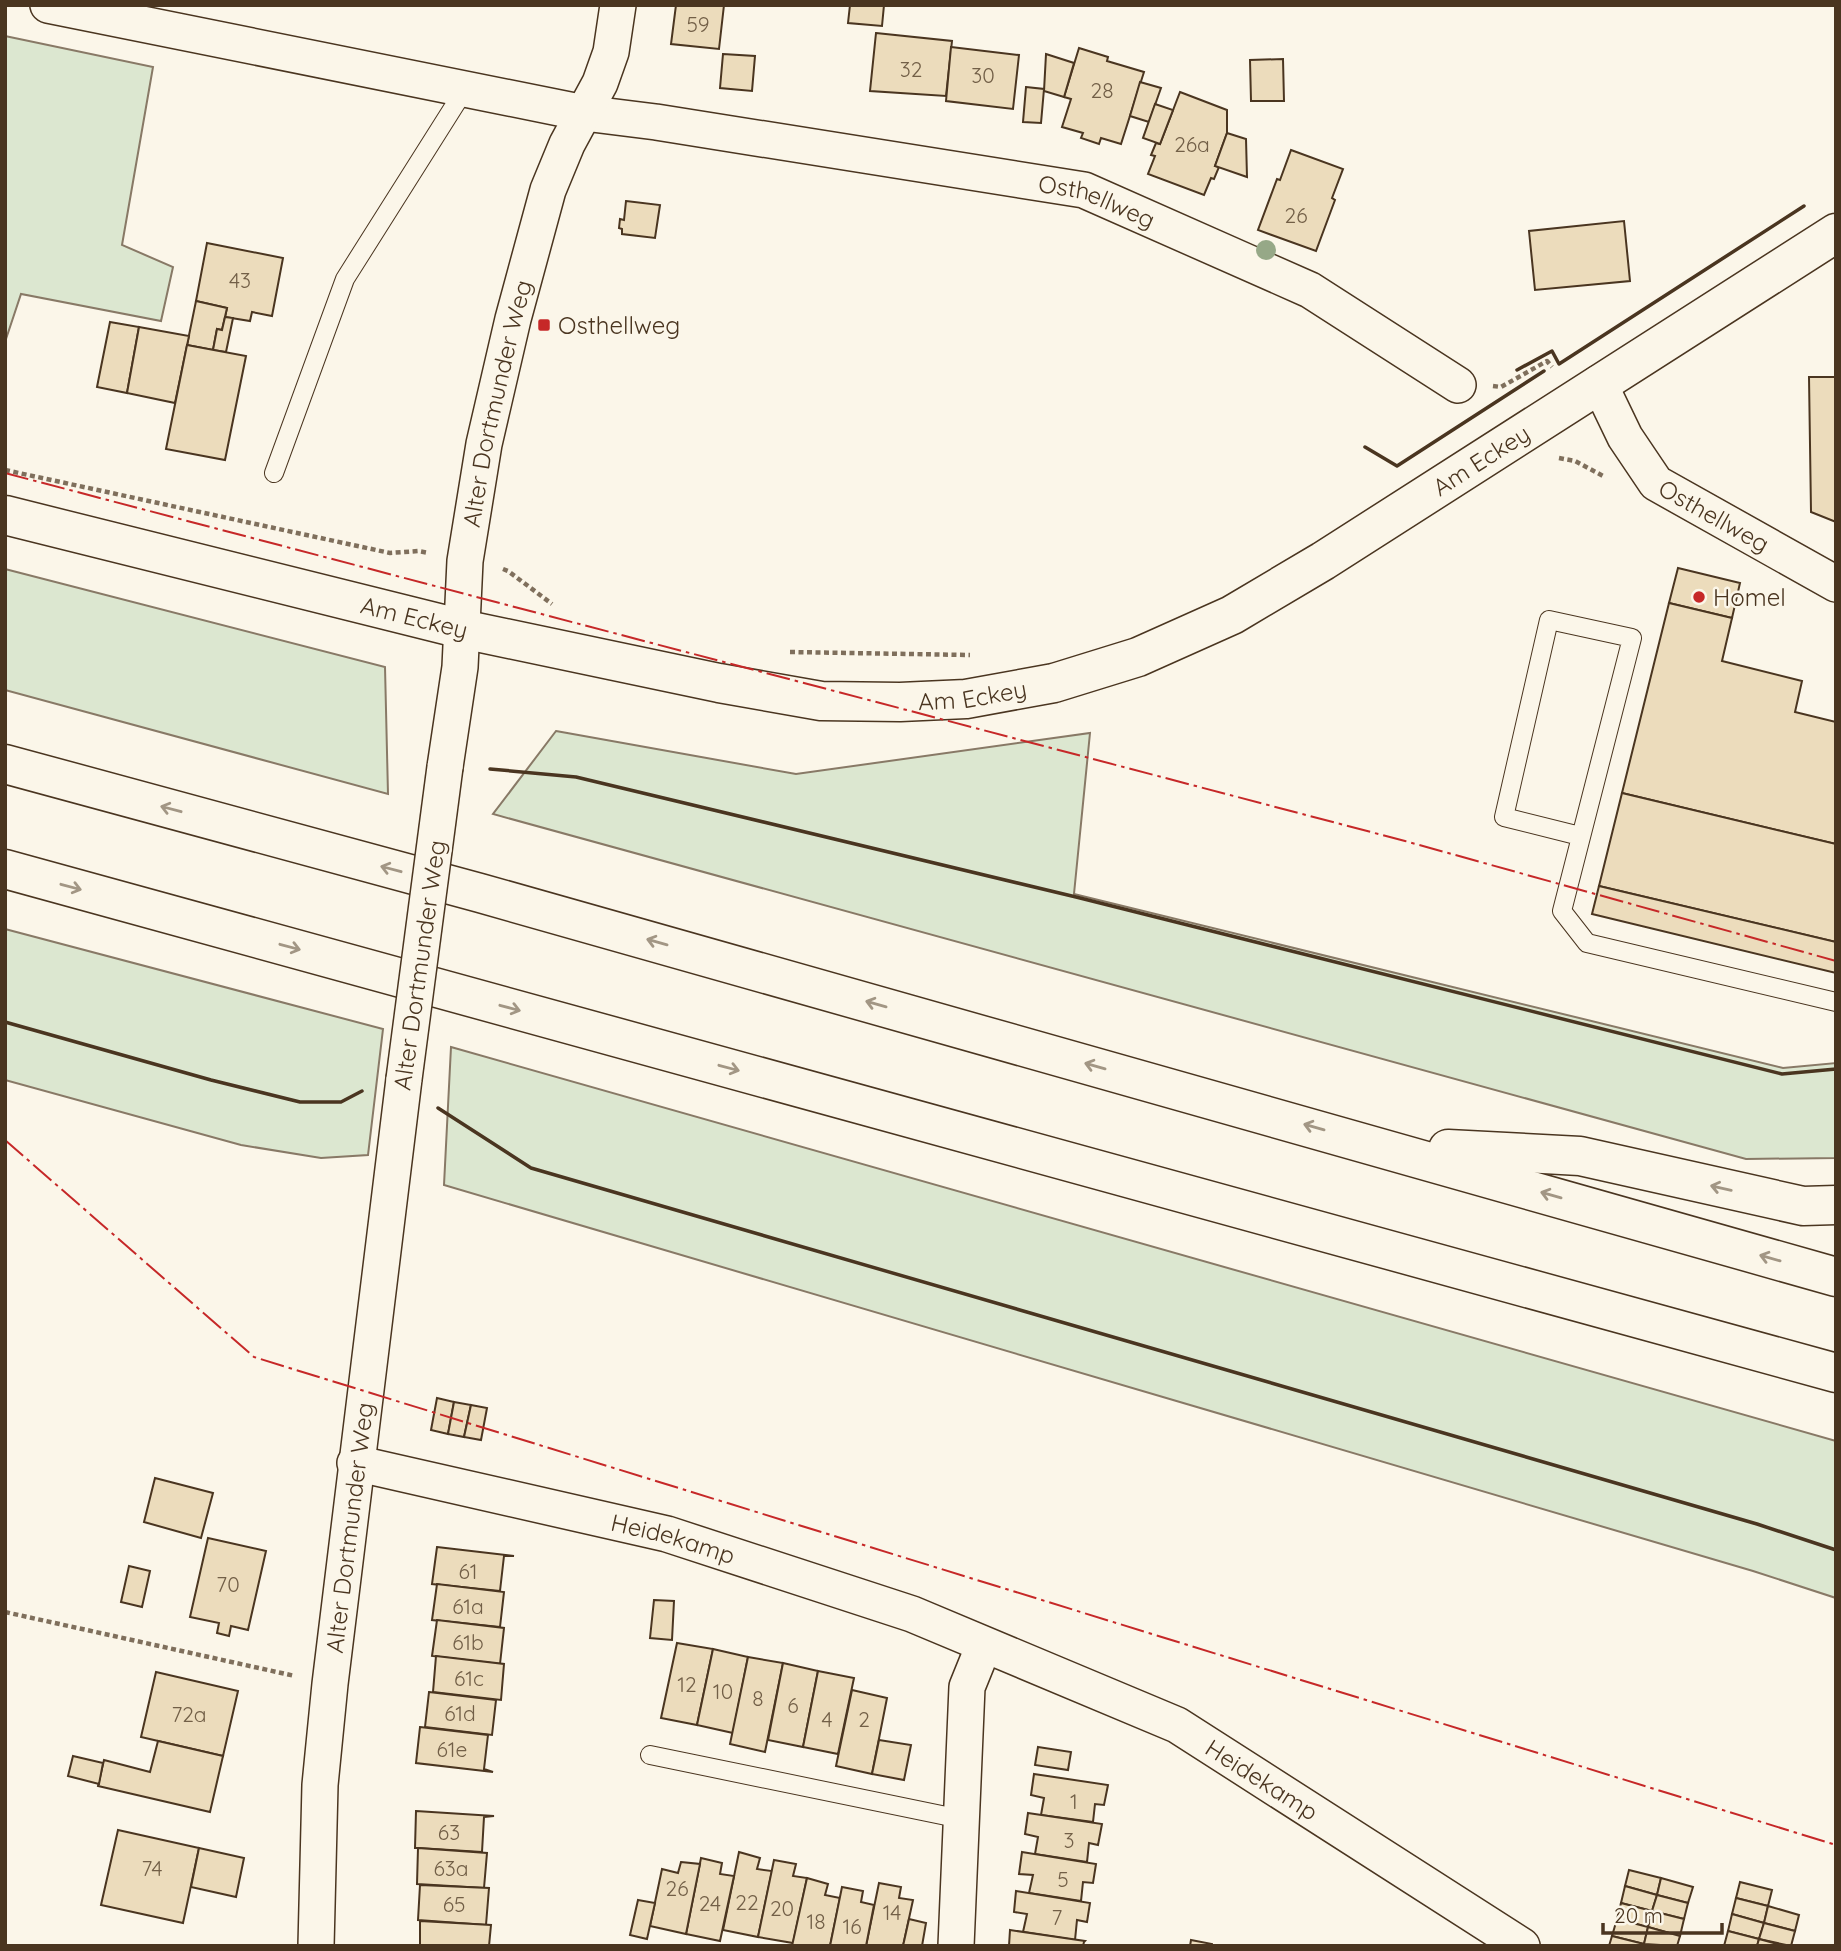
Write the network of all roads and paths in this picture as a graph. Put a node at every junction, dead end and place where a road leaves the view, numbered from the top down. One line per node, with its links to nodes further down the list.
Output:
1 (48, 5): 3 (street, Osthellweg)
2 (618, 5): 4 (street, Alter Dortmunder Weg)
3 (466, 89): 4 (street, Osthellweg); 10 (lane)
4 (584, 113): 8 (street, Osthellweg); 12 (street, Alter Dortmunder Weg)
5 (1836, 233): 7 (main road, Am Eckey)
6 (1559, 376): 8 (path)
7 (1599, 383): 13 (street, Osthellweg); 15 (main road, Am Eckey)
8 (1458, 385)
9 (5, 470): 12 (path)
10 (274, 473)
11 (5, 515): 15 (main road, Am Eckey)
12 (465, 561): 14 (path); 15 (street, Alter Dortmunder Weg)
13 (1836, 584)
14 (562, 607)
15 (462, 629): 26 (street, Alter Dortmunder Weg, bridge)
16 (785, 652): 17 (path)
17 (971, 655)
18 (5, 764): 22 (main road, one-way to 18)
19 (1580, 836): 19 (lane); 21 (lane)
20 (5, 869): 25 (main road, one-way to 25)
21 (1836, 1002)
22 (1380, 1146): 23 (main road, one-way to 22); 24 (main road, one-way to 22)
23 (1836, 1205)
24 (1836, 1277)
25 (1836, 1373)
26 (355, 1463): 28 (street, Heidekamp); 29 (street, Alter Dortmunder Weg)
27 (5, 1612): 29 (path)
28 (984, 1645): 31 (street); 34 (street, Heidekamp)
29 (330, 1684): 32 (street, Alter Dortmunder Weg)
30 (650, 1755): 31 (lane)
31 (961, 1819): 33 (street)
32 (316, 1946)
33 (956, 1946)
34 (1522, 1946)

